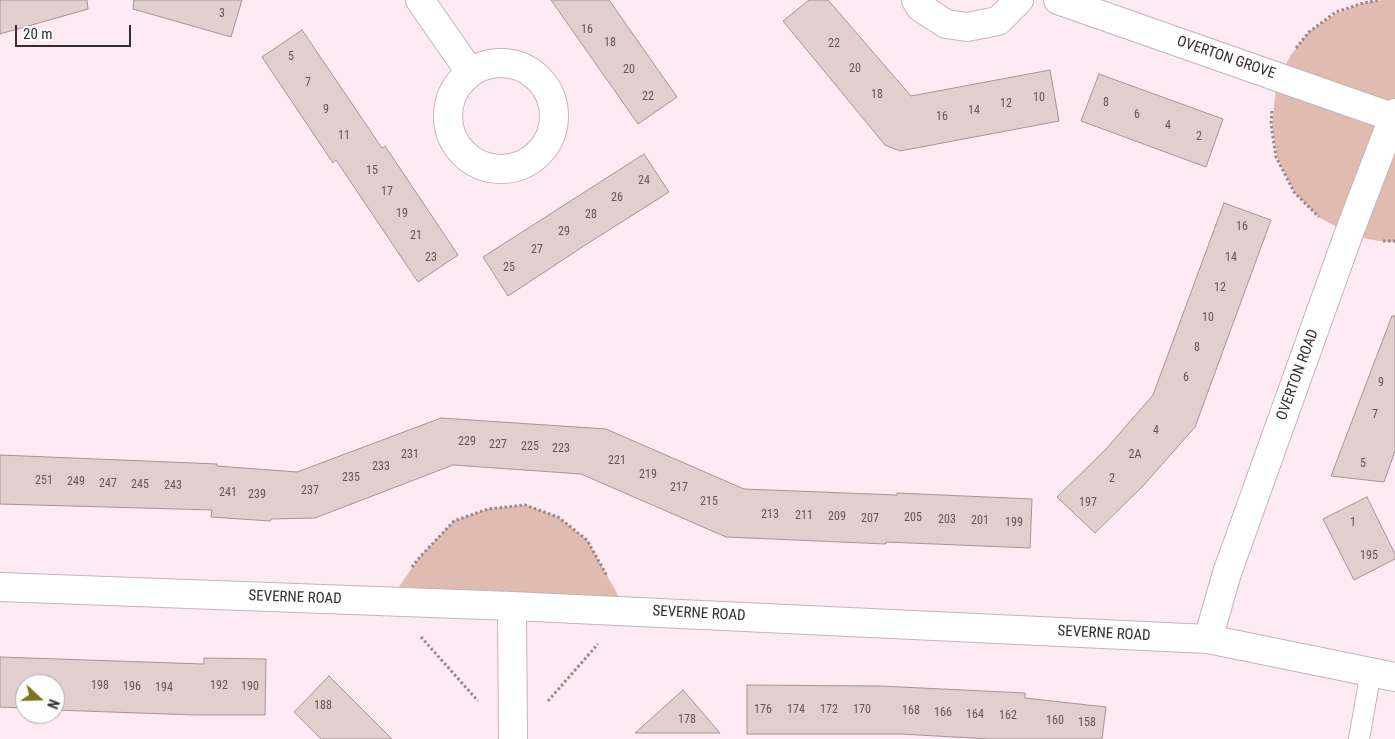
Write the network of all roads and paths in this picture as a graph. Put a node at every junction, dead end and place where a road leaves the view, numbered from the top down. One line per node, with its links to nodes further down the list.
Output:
1 (420, 0): 5 (street)
2 (916, 0): 3 (street)
3 (1020, 0)
4 (1058, 0): 6 (street, OVERTON GROVE)
5 (470, 72)
6 (1394, 116): 10 (street, OVERTON ROAD)
7 (0, 587): 8 (street, SEVERNE ROAD)
8 (512, 606): 9 (street, SEVERNE ROAD); 13 (street)
9 (626, 611): 10 (street, SEVERNE ROAD); 12 (path)
10 (1208, 639): 11 (street, SEVERNE ROAD)
11 (1383, 674): 14 (lane)
12 (548, 701)
13 (513, 739)
14 (1359, 739)

